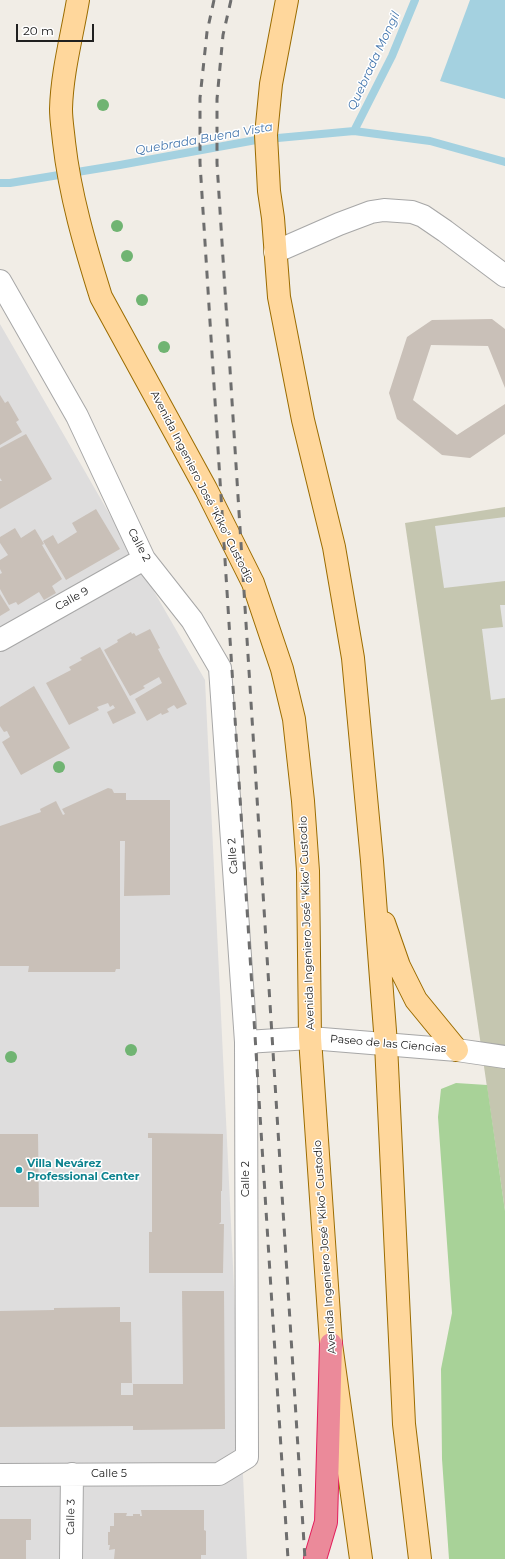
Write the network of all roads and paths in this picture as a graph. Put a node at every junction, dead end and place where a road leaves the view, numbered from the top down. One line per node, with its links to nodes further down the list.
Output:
1 (78, 0): 9 (main road, Avenida Ingeniero José "Kiko" Custodio)
2 (287, 0): 3 (main road)
3 (276, 252): 4 (street); 8 (main road)
4 (505, 276)
5 (0, 281): 6 (street, Calle 2)
6 (144, 559): 7 (street, Calle 9); 10 (street, Calle 2)
7 (0, 640)
8 (374, 893): 11 (main road); 12 (main road)
9 (310, 1038): 10 (street, Paseo de las Ciencias); 11 (street, Paseo de las Ciencias); 14 (main road, Avenida Ingeniero José "Kiko" Custodio)
10 (246, 1042): 16 (street, Calle 2)
11 (386, 1044): 12 (street, Paseo de las Ciencias); 21 (main road)
12 (457, 1050): 13 (street, Paseo de las Ciencias)
13 (505, 1057)
14 (331, 1344): 19 (highway); 20 (main road, Avenida Ingeniero José "Kiko" Custodio)
15 (72, 1474): 16 (street, Calle 5); 17 (street, Calle 5); 18 (street, Calle 3)
16 (219, 1474)
17 (0, 1475)
18 (71, 1559)
19 (315, 1559)
20 (361, 1559)
21 (420, 1559)

